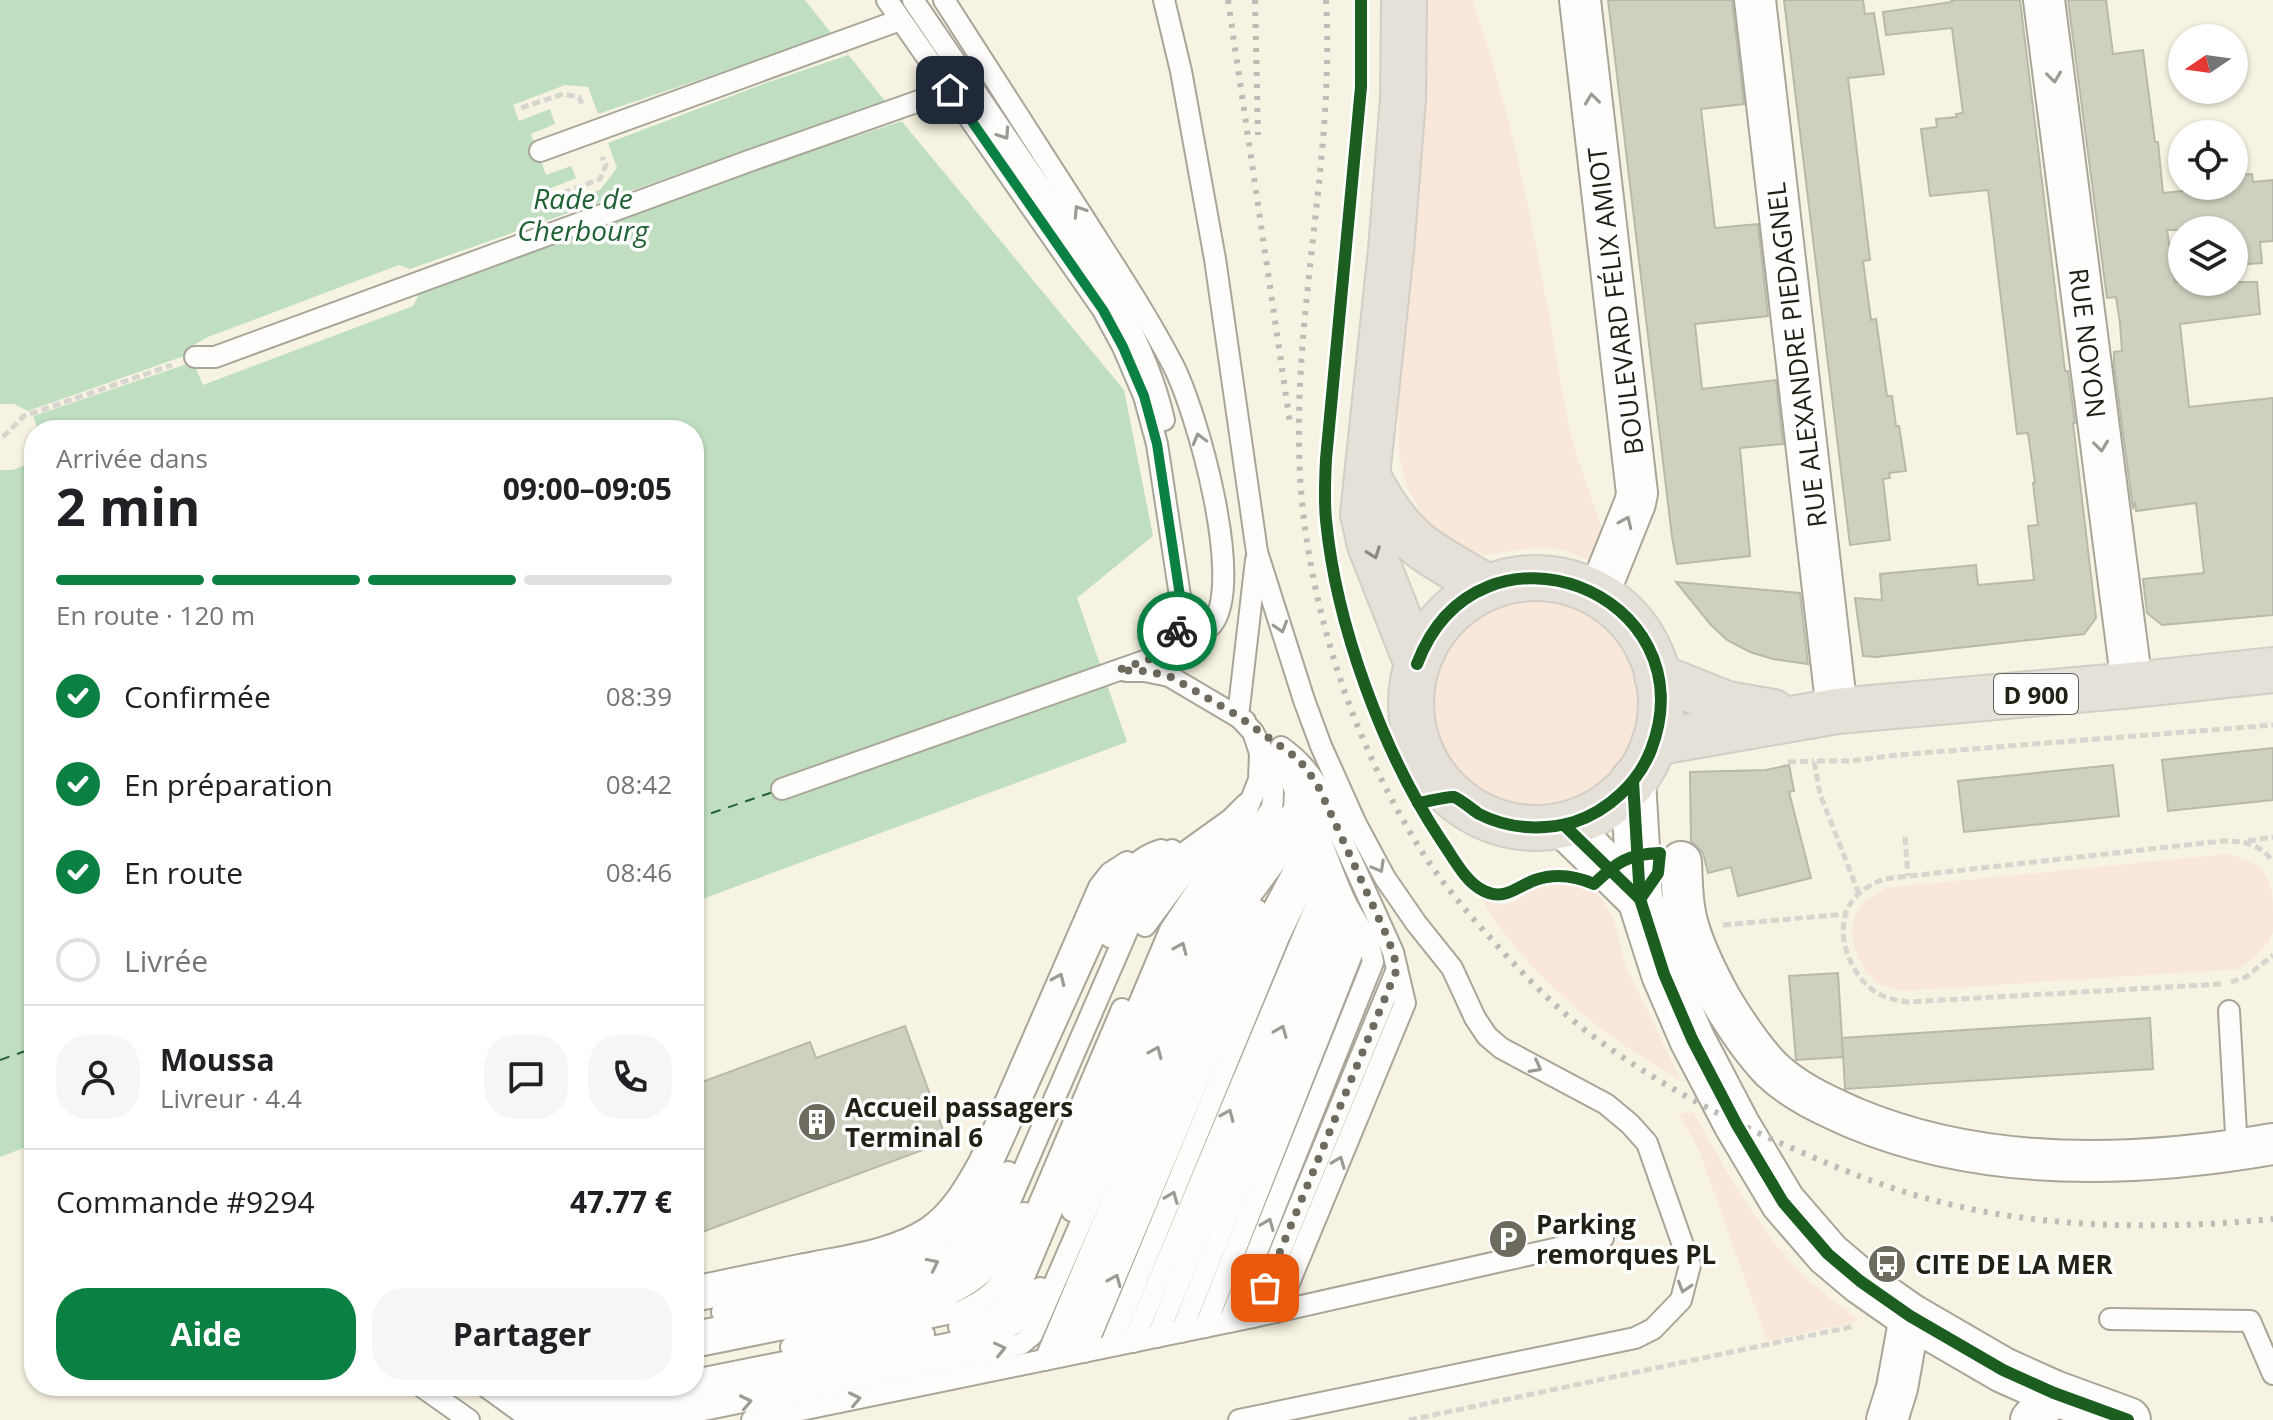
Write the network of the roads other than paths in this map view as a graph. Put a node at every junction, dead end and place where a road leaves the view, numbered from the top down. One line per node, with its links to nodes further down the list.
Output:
1 (887, 0): 9 (lane)
2 (913, 0): 17 (lane, one-way to 17)
3 (944, 0): 17 (lane, one-way to 3)
4 (1164, 0): 14 (lane)
5 (1404, 0): 13 (main road)
6 (1580, 0): 16 (street, BOULEVARD FÉLIX AMIOT, one-way to 6)
7 (1755, 0): 24 (street, RUE ALEXANDRE PIEDAGNEL)
8 (2044, 0): 23 (street, RUE NOYON, one-way to 23)
9 (900, 20): 10 (lane); 11 (lane)
10 (950, 90): 12 (lane); 18 (lane)
11 (540, 151)
12 (195, 357)
13 (1368, 477): 15 (main road); 19 (main road, one-way to 19)
14 (1257, 552): 25 (lane); 78 (lane, one-way to 78)
15 (1487, 587): 16 (main road); 19 (main road)
16 (1598, 595): 22 (main road)
17 (1195, 636): 18 (lane)
18 (1167, 653): 21 (lane)
19 (1417, 664): 33 (main road)
20 (2273, 670): 23 (main road, D 900)
21 (1112, 672): 25 (lane); 30 (lane)
22 (1657, 676): 24 (main road, D 900); 27 (main road)
23 (2132, 685): 24 (main road, D 900)
24 (1818, 713): 27 (main road, D 900)
25 (1238, 716): 26 (lane)
26 (1267, 741): 28 (lane); 31 (lane); 43 (lane); 43 (lane); 45 (lane)
27 (1654, 743): 29 (main road)
28 (1299, 779): 34 (lane); 43 (lane)
29 (1633, 781): 33 (main road); 40 (street)
30 (782, 789)
31 (1253, 794): 32 (lane); 35 (lane)
32 (1242, 822): 35 (lane); 42 (lane)
33 (1564, 825): 40 (street)
34 (1317, 833): 37 (lane); 43 (lane); 43 (lane); 44 (lane)
35 (1218, 837): 36 (lane); 42 (lane)
36 (1183, 842): 42 (lane); 42 (lane)
37 (1329, 858): 39 (lane); 44 (lane)
38 (1681, 862): 47 (street)
39 (1338, 881): 41 (lane); 44 (lane)
40 (1640, 899): 53 (street)
41 (1348, 906): 44 (lane); 56 (lane, one-way to 41)
42 (1127, 930): 49 (lane, one-way to 42); 50 (lane); 52 (lane, one-way to 42); 58 (lane); 62 (lane); 66 (lane); 68 (lane)
43 (1235, 930): 63 (lane, one-way to 43); 64 (lane, one-way to 43); 65 (lane); 69 (lane, one-way to 43)
44 (1326, 948): 57 (lane); 59 (lane); 60 (lane, one-way to 44); 61 (lane, one-way to 44)
45 (1397, 969): 51 (lane, one-way to 45); 54 (lane)
46 (2229, 1011): 47 (lane)
47 (2255, 1147)
48 (1603, 1238): 51 (lane)
49 (704, 1285)
50 (704, 1299)
51 (1277, 1312): 54 (lane)
52 (704, 1316)
53 (1910, 1316): 74 (street); 79 (street)
54 (1253, 1317): 56 (lane)
55 (2110, 1319): 67 (lane)
56 (1229, 1322): 57 (lane)
57 (1205, 1327): 59 (lane)
58 (704, 1330)
59 (1181, 1332): 60 (lane)
60 (1157, 1337): 61 (lane)
61 (1133, 1342): 63 (lane)
62 (704, 1345)
63 (1110, 1346): 64 (lane)
64 (1084, 1352): 65 (lane)
65 (1054, 1358): 77 (lane, one-way to 65)
66 (704, 1365)
67 (2273, 1374)
68 (704, 1378)
69 (704, 1394)
70 (435, 1396): 75 (lane)
71 (499, 1396): 76 (lane)
72 (560, 1396): 73 (lane, one-way to 73)
73 (692, 1396)
74 (2043, 1406): 80 (street)
75 (469, 1420)
76 (532, 1420)
77 (752, 1420)
78 (1239, 1420)
79 (1887, 1420)
80 (2128, 1420)

